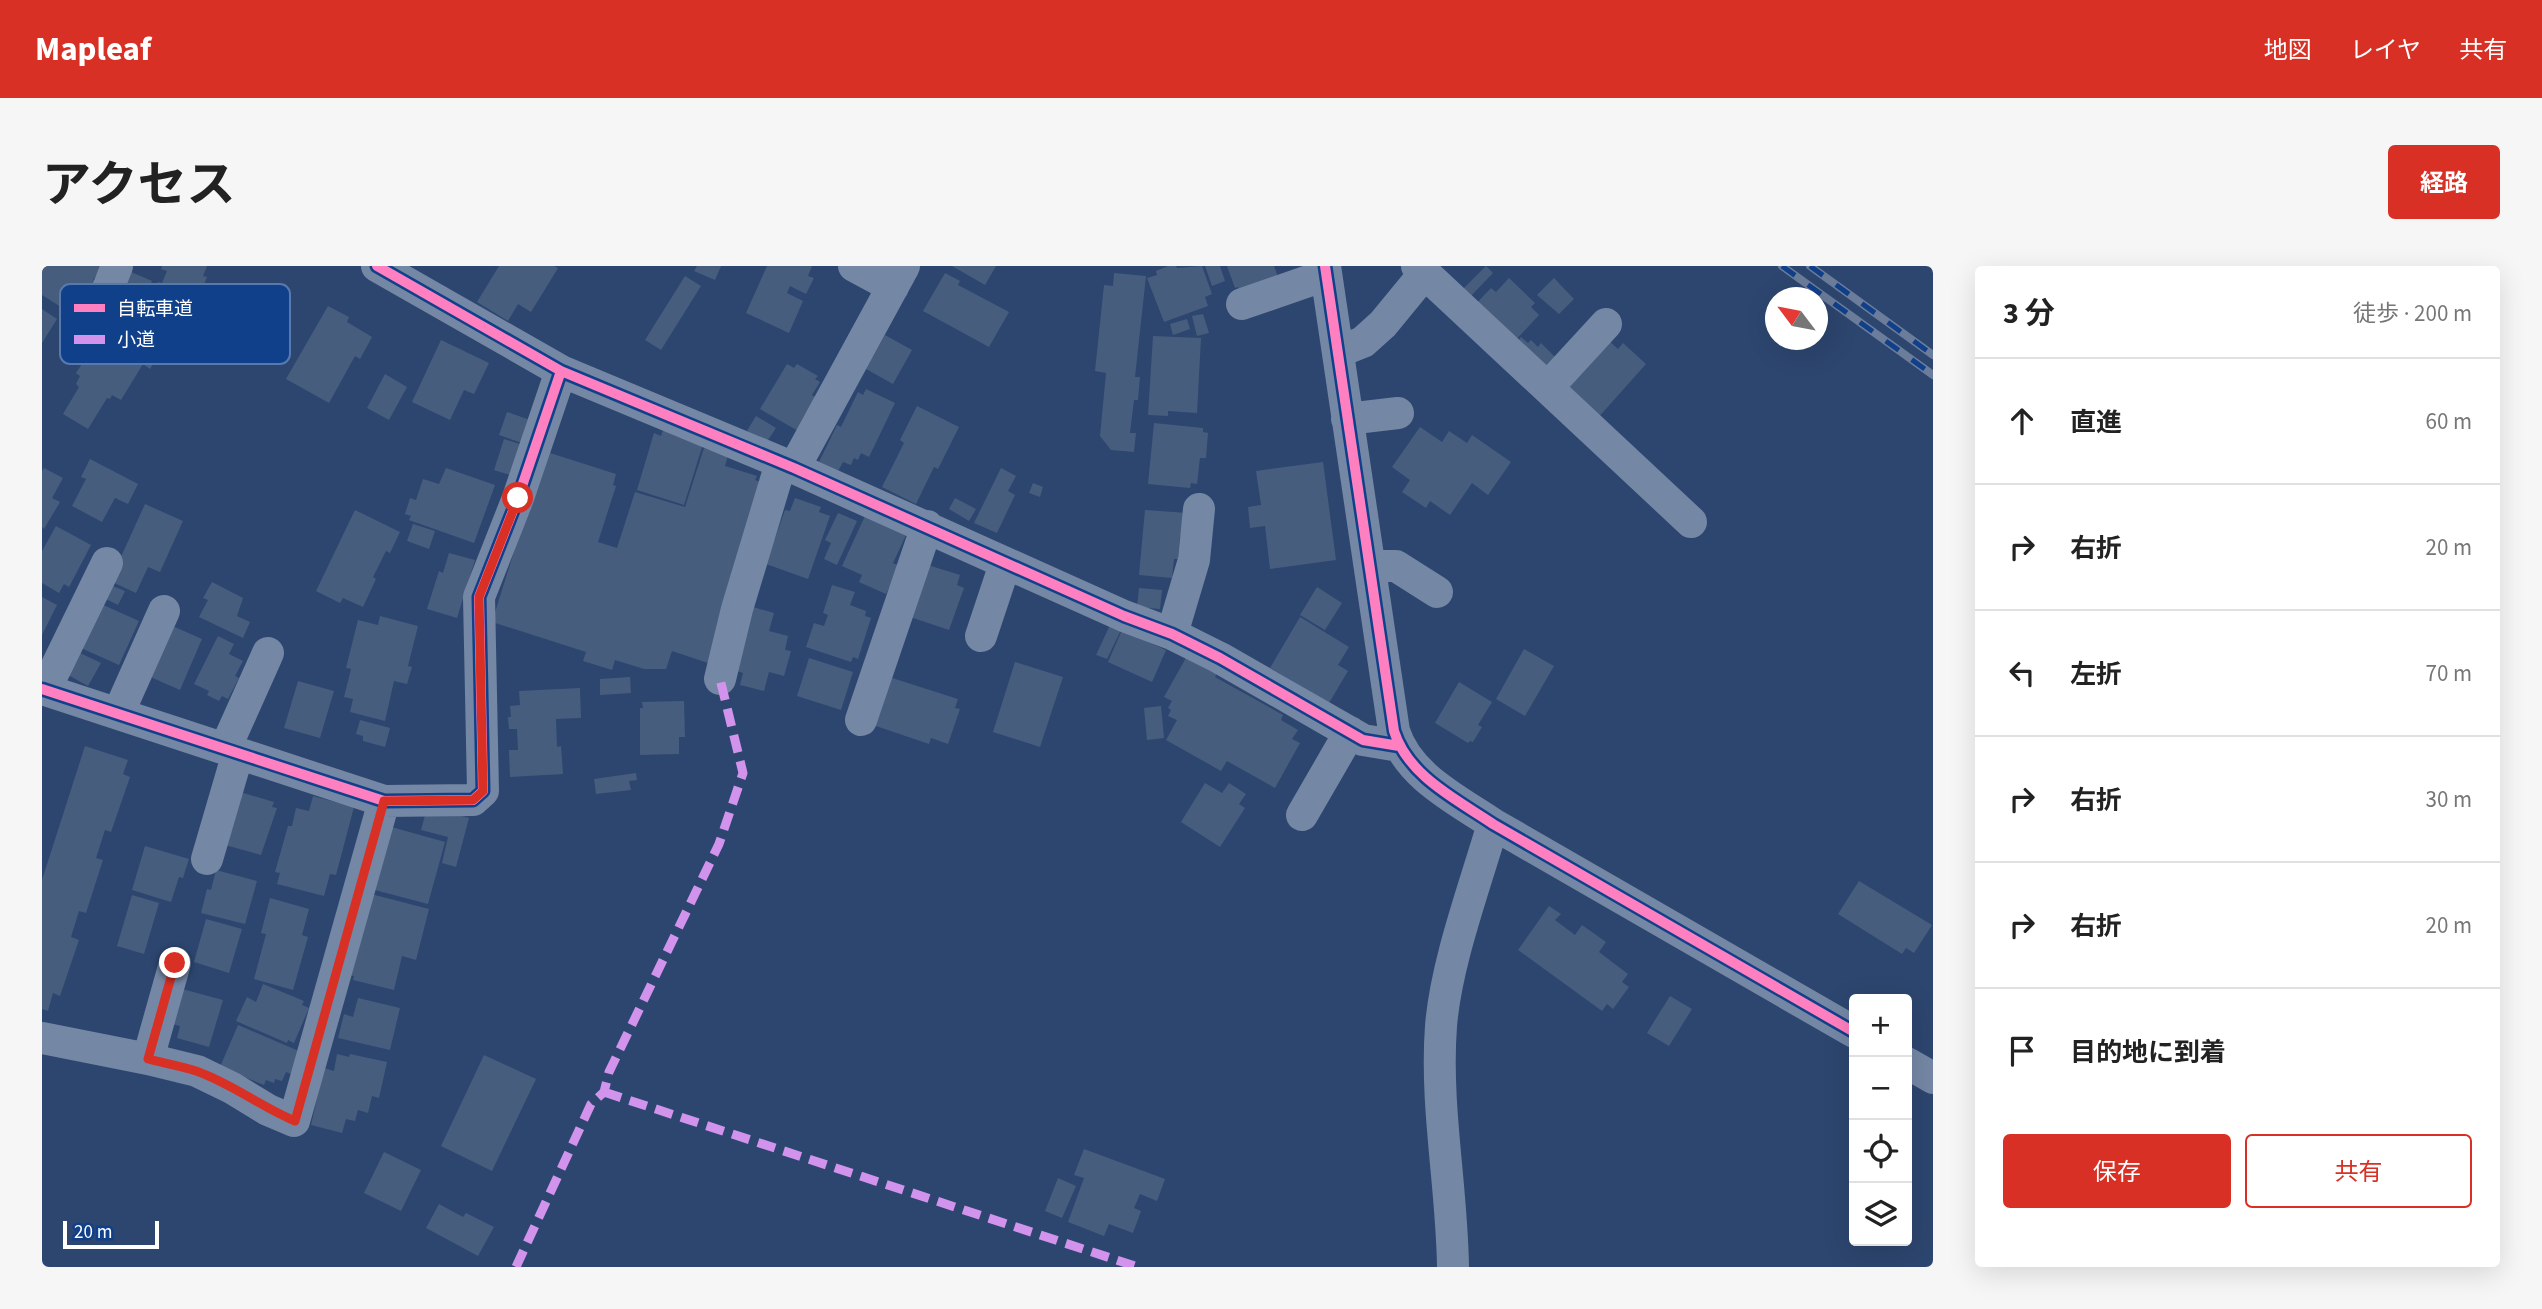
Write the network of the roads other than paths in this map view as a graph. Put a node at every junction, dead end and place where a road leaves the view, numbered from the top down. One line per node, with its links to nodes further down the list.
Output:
1 (117, 266): 8 (street)
2 (377, 266): 7 (street)
3 (853, 266): 6 (street)
4 (1325, 270): 9 (street); 11 (street)
5 (1421, 270): 11 (street); 13 (street)
6 (898, 276): 16 (street)
7 (423, 277): 12 (street)
8 (110, 284)
9 (1242, 304)
10 (1606, 324): 13 (street)
11 (1338, 352): 15 (street)
12 (561, 371): 16 (street); 35 (street)
13 (1548, 387): 18 (street)
14 (1398, 413): 15 (street)
15 (1348, 419): 22 (street)
16 (787, 466): 19 (street); 28 (street)
17 (1199, 509): 25 (street)
18 (1691, 522)
19 (927, 526): 21 (street); 31 (street)
20 (107, 563): 29 (street)
21 (1005, 564): 25 (street); 26 (street)
22 (1370, 566): 23 (street); 33 (street)
23 (1437, 592)
24 (164, 611): 30 (street)
25 (1172, 634): 32 (street)
26 (981, 636)
27 (268, 653): 34 (street)
28 (720, 679)
29 (43, 689): 30 (street)
30 (118, 714): 34 (street)
31 (861, 719)
32 (1350, 732): 33 (street); 36 (street)
33 (1399, 746): 37 (street)
34 (231, 751): 35 (street); 38 (street)
35 (384, 801): 42 (street)
36 (1302, 815)
37 (1493, 824): 40 (street); 45 (street)
38 (207, 859)
39 (175, 963): 42 (street)
40 (1849, 1029)
41 (42, 1038): 42 (street)
42 (148, 1059)
43 (1912, 1066): 44 (street)
44 (1933, 1078)
45 (1453, 1267)

